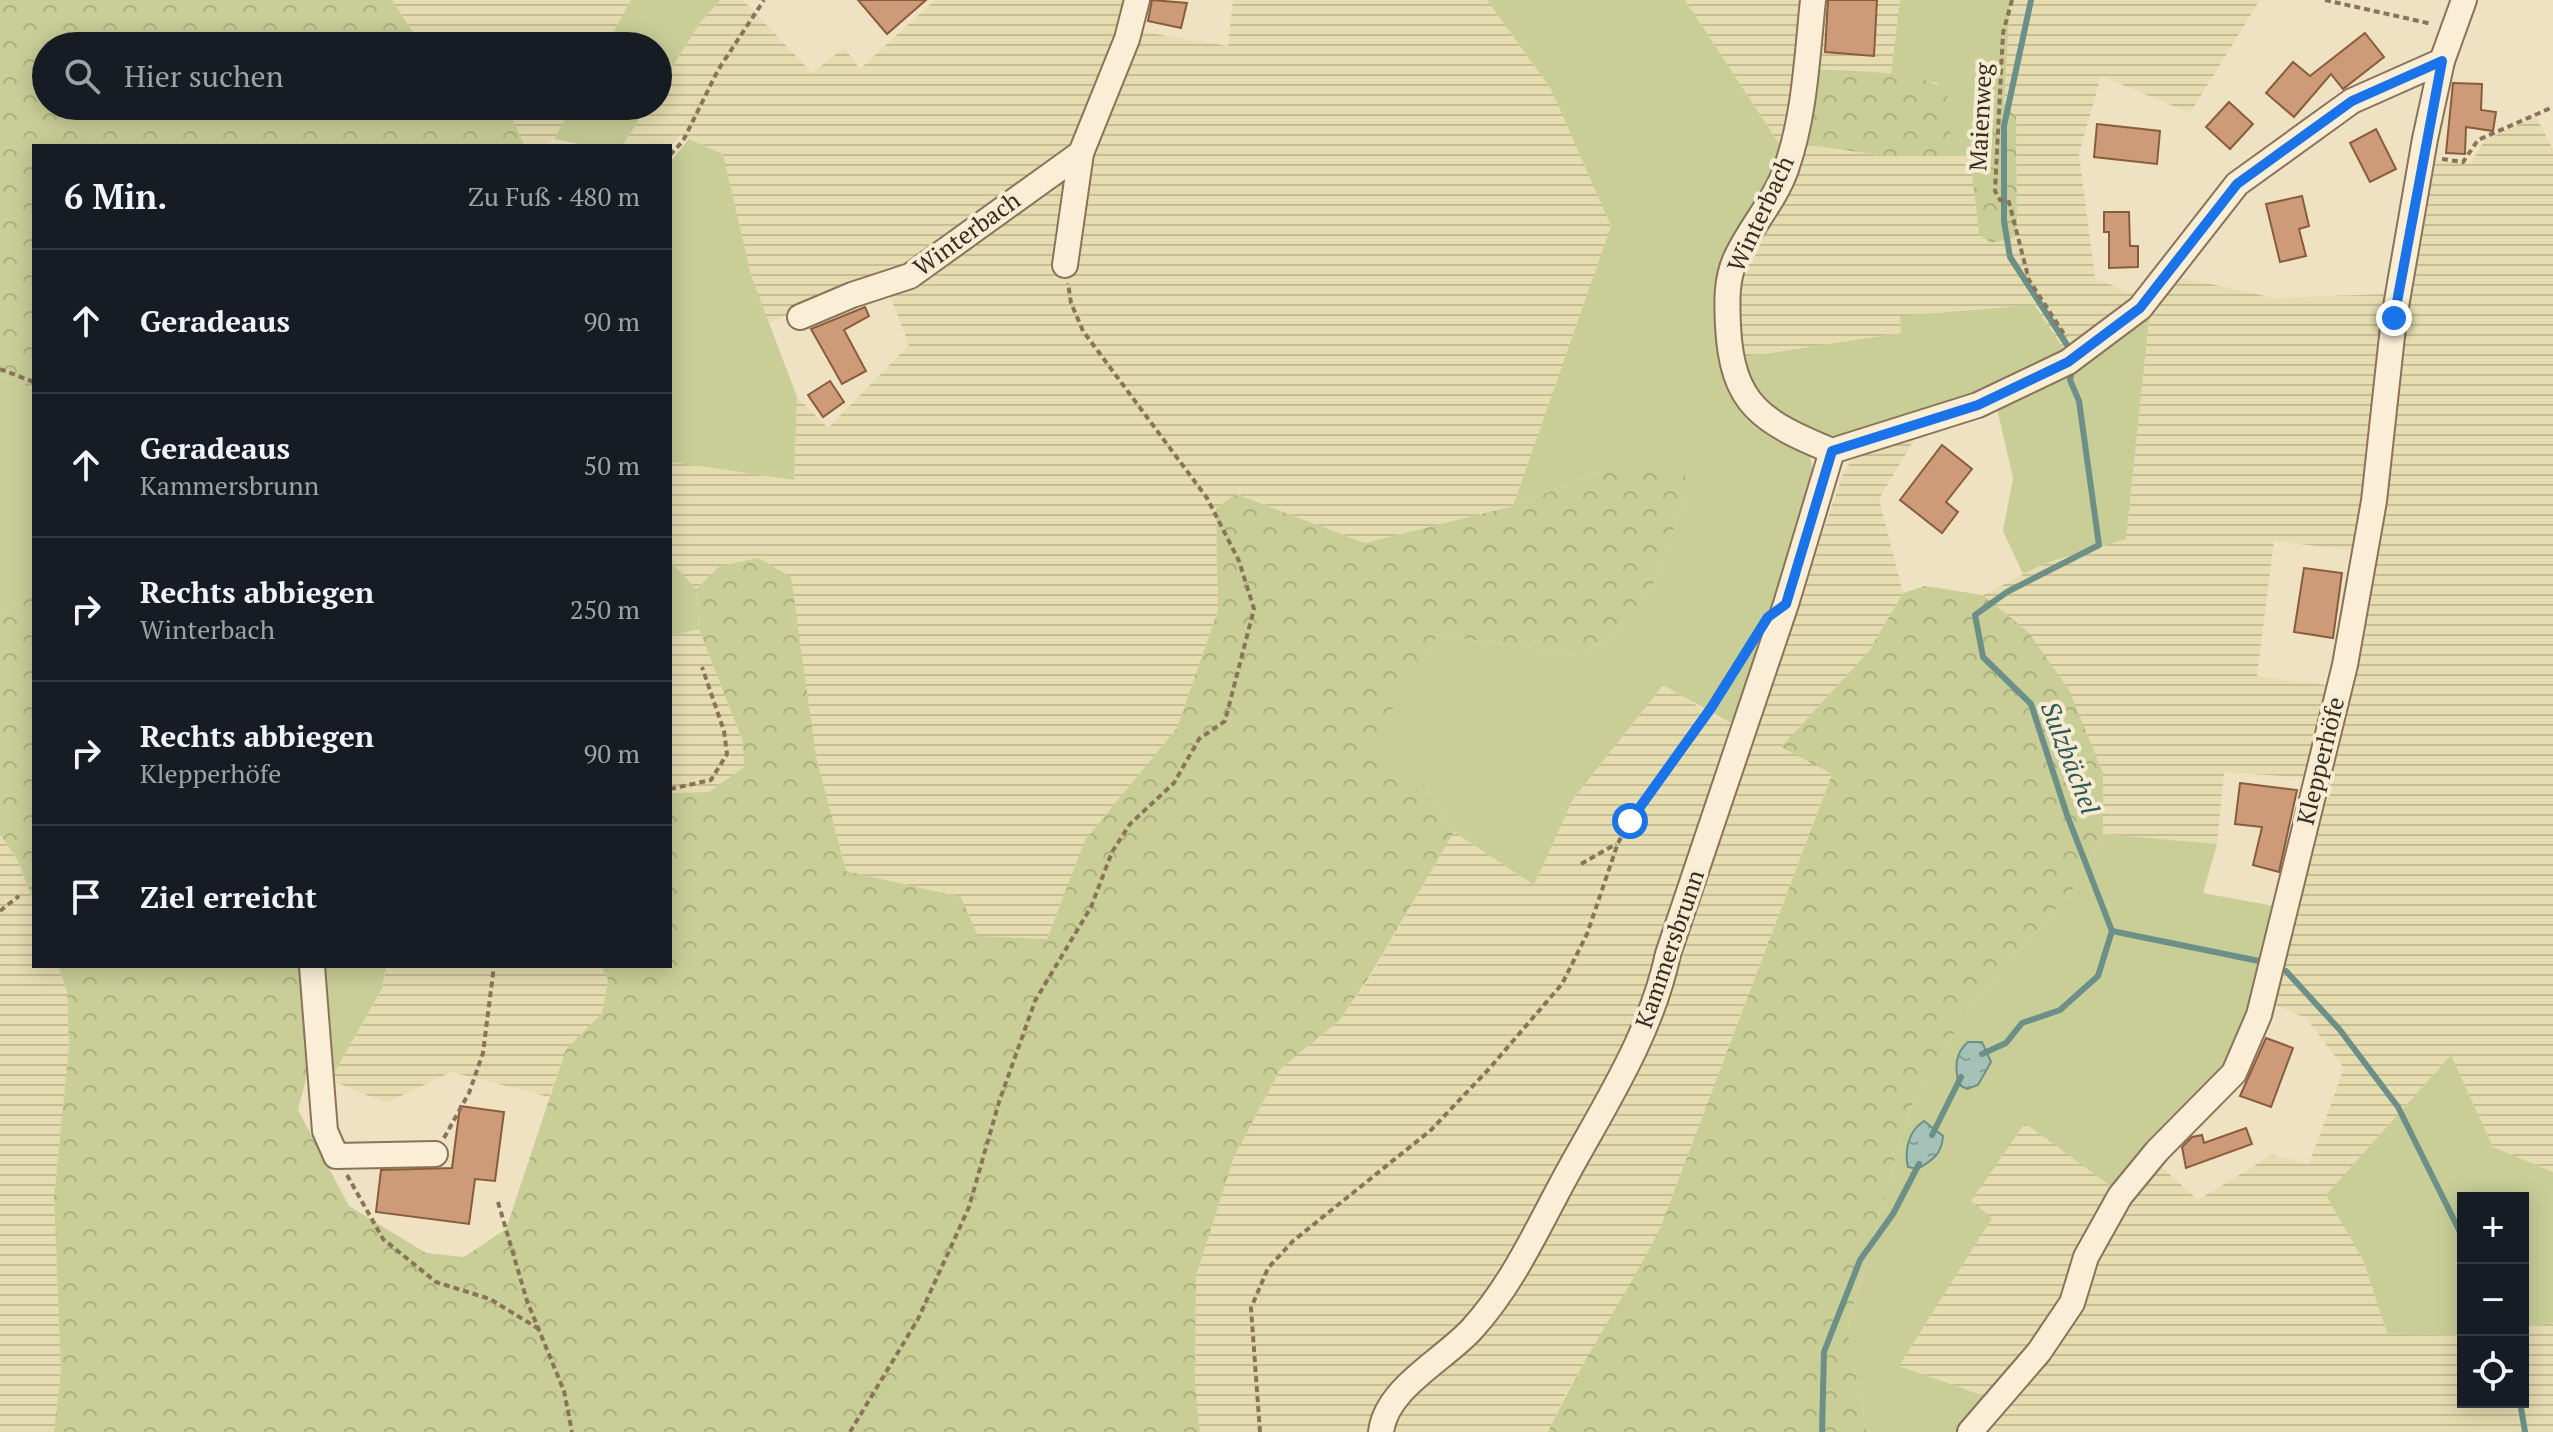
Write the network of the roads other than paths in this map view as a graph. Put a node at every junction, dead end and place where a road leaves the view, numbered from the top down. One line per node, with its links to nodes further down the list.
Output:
1 (1137, 0): 5 (street)
2 (1813, 0): 8 (street, Winterbach)
3 (2464, 0): 4 (street, Klepperhöfe)
4 (2442, 61): 8 (street); 12 (street, Klepperhöfe)
5 (1081, 153): 6 (street); 7 (street, Winterbach)
6 (1065, 265)
7 (800, 317)
8 (1832, 451): 11 (street, Kammersbrunn)
9 (312, 968): 10 (street)
10 (435, 1154)
11 (1381, 1432)
12 (1970, 1432)

